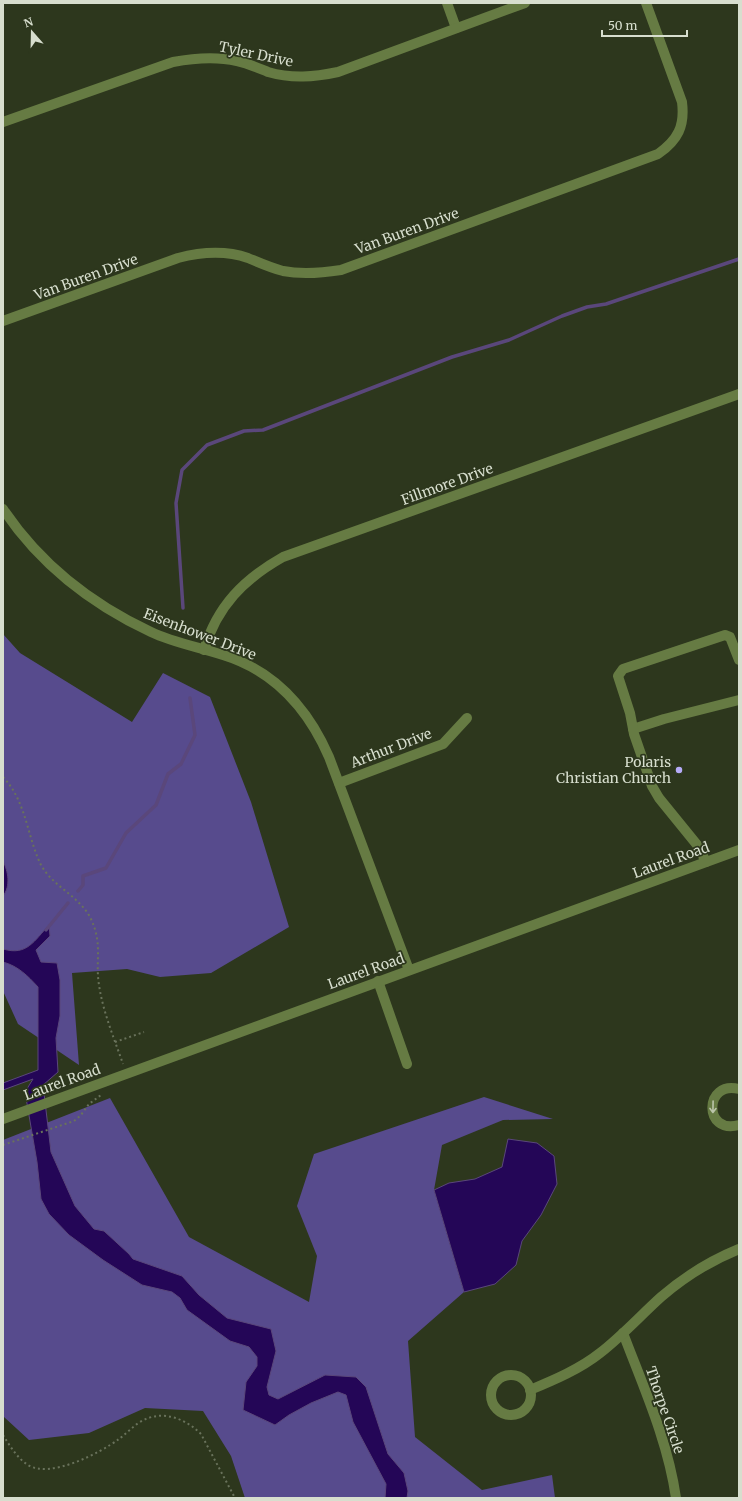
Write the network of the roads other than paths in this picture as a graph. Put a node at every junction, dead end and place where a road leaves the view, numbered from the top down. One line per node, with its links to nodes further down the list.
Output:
1 (447, 3): 4 (street)
2 (525, 3): 4 (street, Tyler Drive)
3 (646, 3): 6 (street, Van Buren Drive)
4 (456, 28): 5 (street, Tyler Drive)
5 (3, 122)
6 (3, 321)
7 (739, 394): 9 (street, Fillmore Drive)
8 (3, 510): 9 (street, Eisenhower Drive)
9 (204, 650): 14 (street, Eisenhower Drive)
10 (739, 660): 13 (street)
11 (739, 700): 13 (street)
12 (467, 718): 14 (street, Arthur Drive)
13 (633, 729): 16 (street)
14 (339, 783): 17 (street, Eisenhower Drive)
15 (739, 850): 16 (street, Laurel Road)
16 (706, 862): 17 (street, Laurel Road)
17 (409, 970): 18 (street, Laurel Road)
18 (378, 981): 19 (street); 21 (street, Laurel Road)
19 (407, 1064)
20 (739, 1089): 22 (street, one-way to 22)
21 (3, 1119)
22 (739, 1126)
23 (739, 1249): 24 (street)
24 (623, 1333): 25 (street); 26 (street, Thorpe Circle)
25 (530, 1390)
26 (676, 1498)

